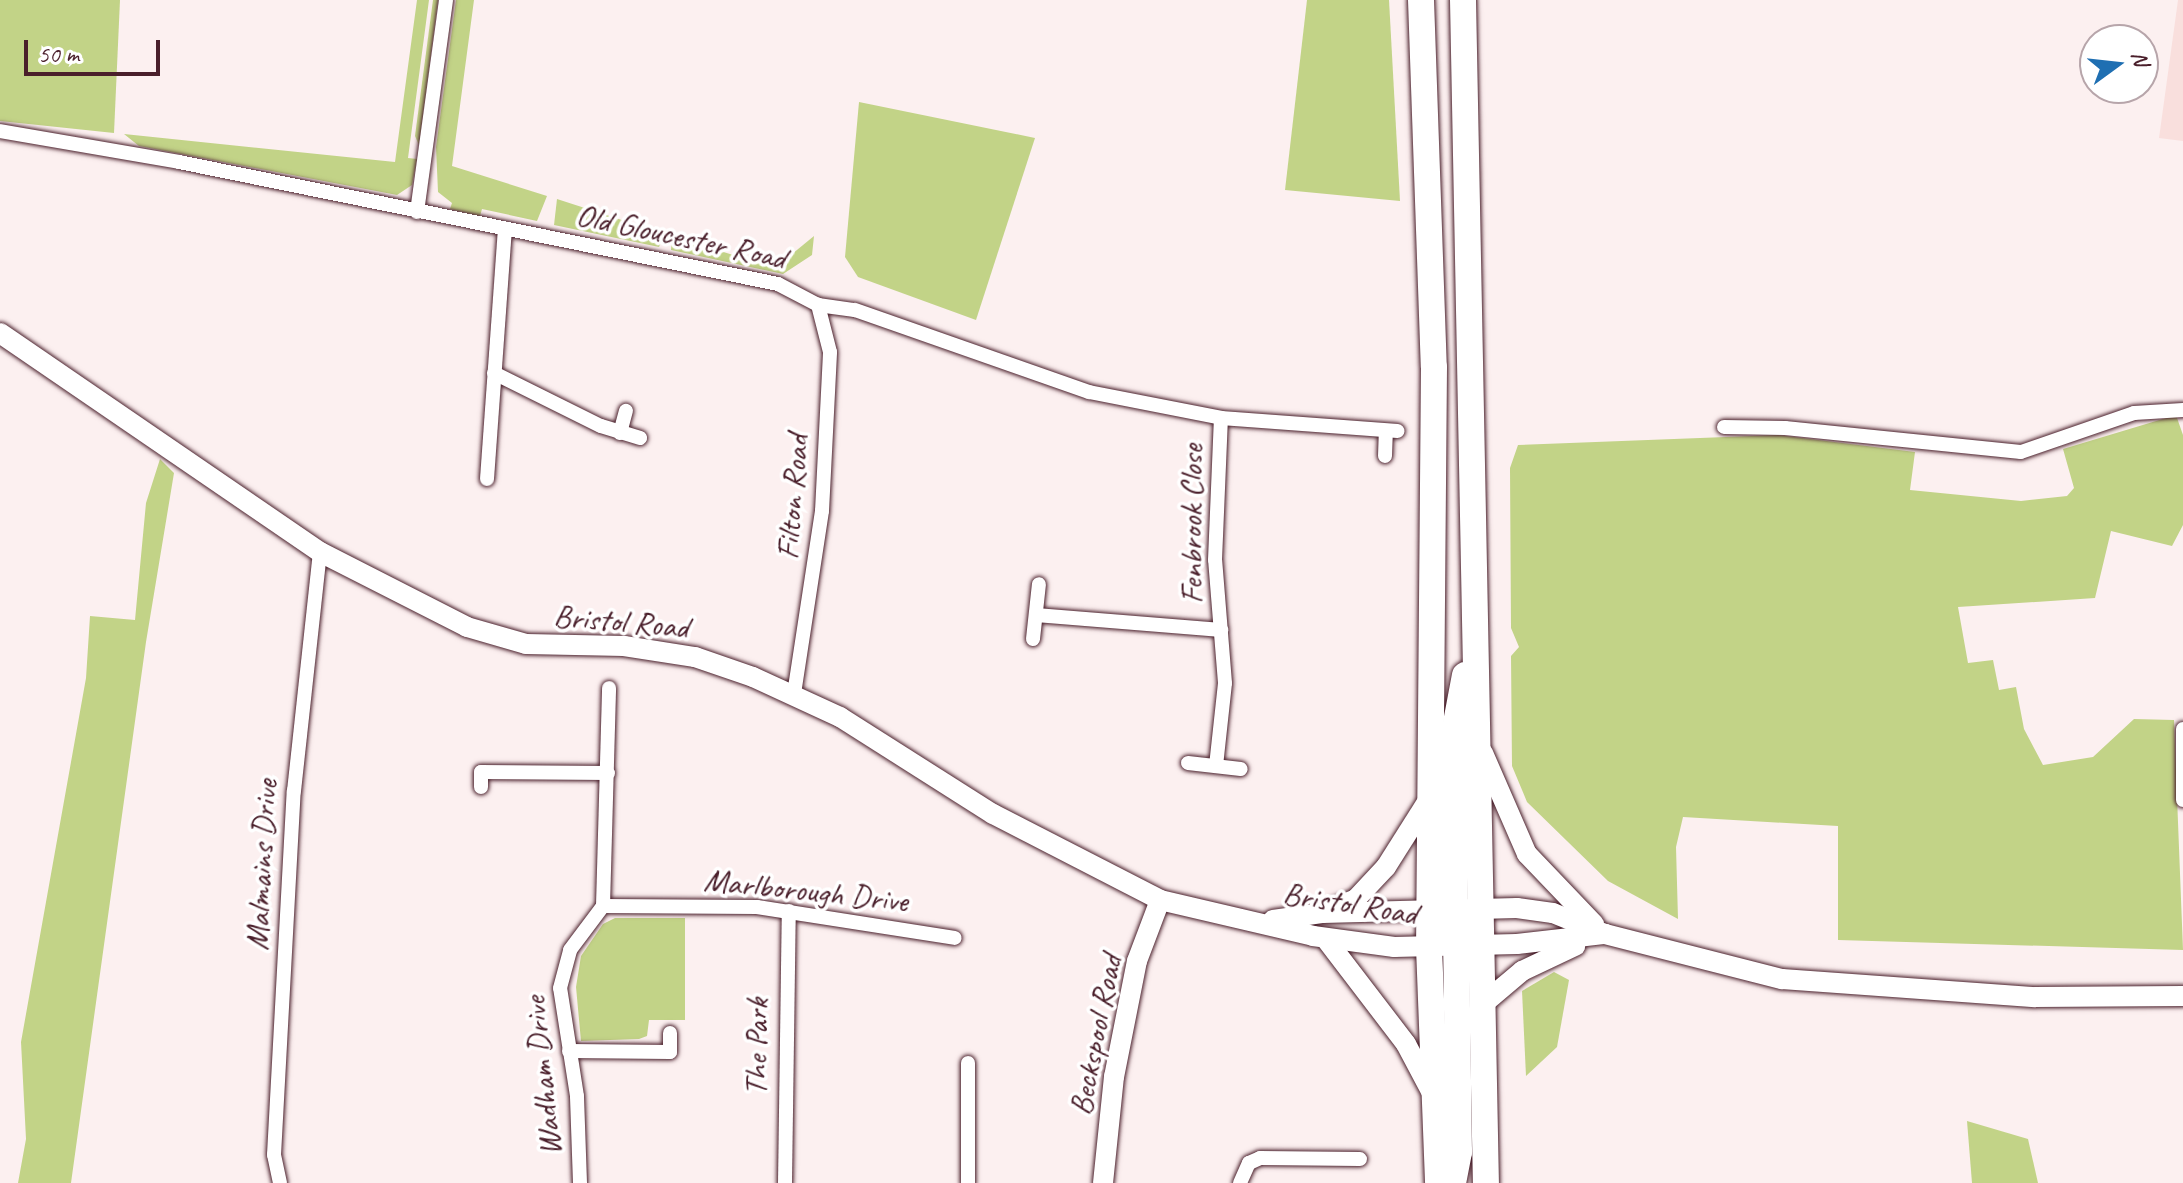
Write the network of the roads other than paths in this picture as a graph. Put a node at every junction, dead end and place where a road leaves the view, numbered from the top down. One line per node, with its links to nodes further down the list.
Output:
1 (446, 0): 5 (street)
2 (1421, 0): 33 (highway)
3 (1463, 0): 21 (highway)
4 (0, 131): 5 (street, Old Gloucester Road)
5 (417, 212): 6 (street, Old Gloucester Road)
6 (505, 229): 7 (street, Old Gloucester Road); 9 (street)
7 (818, 305): 12 (street, Old Gloucester Road); 25 (street, Filton Road)
8 (0, 333): 18 (main road, Bristol Road)
9 (494, 373): 14 (street); 17 (street)
10 (2183, 410): 13 (street)
11 (626, 411): 14 (street)
12 (1221, 418): 16 (street, Old Gloucester Road); 22 (street, Fenbrook Close)
13 (1724, 427)
14 (620, 433): 15 (street)
15 (640, 438)
16 (1385, 456)
17 (487, 479)
18 (320, 552): 25 (main road, Bristol Road); 54 (street, Malmains Drive)
19 (1039, 584): 20 (street)
20 (1036, 615): 22 (street, Fenbrook Close); 23 (street)
21 (1475, 621): 27 (highway); 39 (highway)
22 (1221, 630): 29 (street, Fenbrook Close)
23 (1033, 639)
24 (609, 688): 31 (street)
25 (794, 694): 35 (main road, Bristol Road)
26 (2183, 729): 34 (street)
27 (1477, 738): 37 (highway); 42 (main road)
28 (1188, 763): 29 (street)
29 (1216, 766): 30 (street)
30 (1241, 769)
31 (608, 773): 32 (street); 36 (street)
32 (481, 787)
33 (1429, 799): 39 (highway); 40 (main road)
34 (2183, 800)
35 (1160, 900): 41 (main road, Bristol Road); 58 (main road, Beckspool Road)
36 (603, 906): 38 (street, Marlborough Drive); 50 (street, Wadham Drive)
37 (1481, 909): 39 (main road); 42 (main road); 45 (highway)
38 (789, 911): 43 (street, Marlborough Drive); 56 (street, The Park)
39 (1442, 911): 40 (main road); 46 (highway)
40 (1322, 913): 41 (main road, Bristol Road)
41 (1262, 921): 44 (main road, Bristol Road)
42 (1605, 934): 45 (main road, Bristol Road); 47 (main road); 48 (main road)
43 (955, 938)
44 (1325, 938): 46 (main road, Bristol Road); 52 (main road)
45 (1469, 945): 46 (main road, Bristol Road); 48 (highway); 61 (highway)
46 (1429, 947): 52 (highway)
47 (2183, 996)
48 (1483, 1004): 62 (highway)
49 (670, 1033): 50 (street)
50 (569, 1051): 55 (street, Wadham Drive)
51 (968, 1063): 57 (street)
52 (1433, 1095): 60 (highway)
53 (1360, 1159): 59 (street)
54 (280, 1183)
55 (580, 1183)
56 (785, 1183)
57 (968, 1183)
58 (1103, 1183)
59 (1240, 1183)
60 (1438, 1183)
61 (1453, 1183)
62 (1486, 1183)

